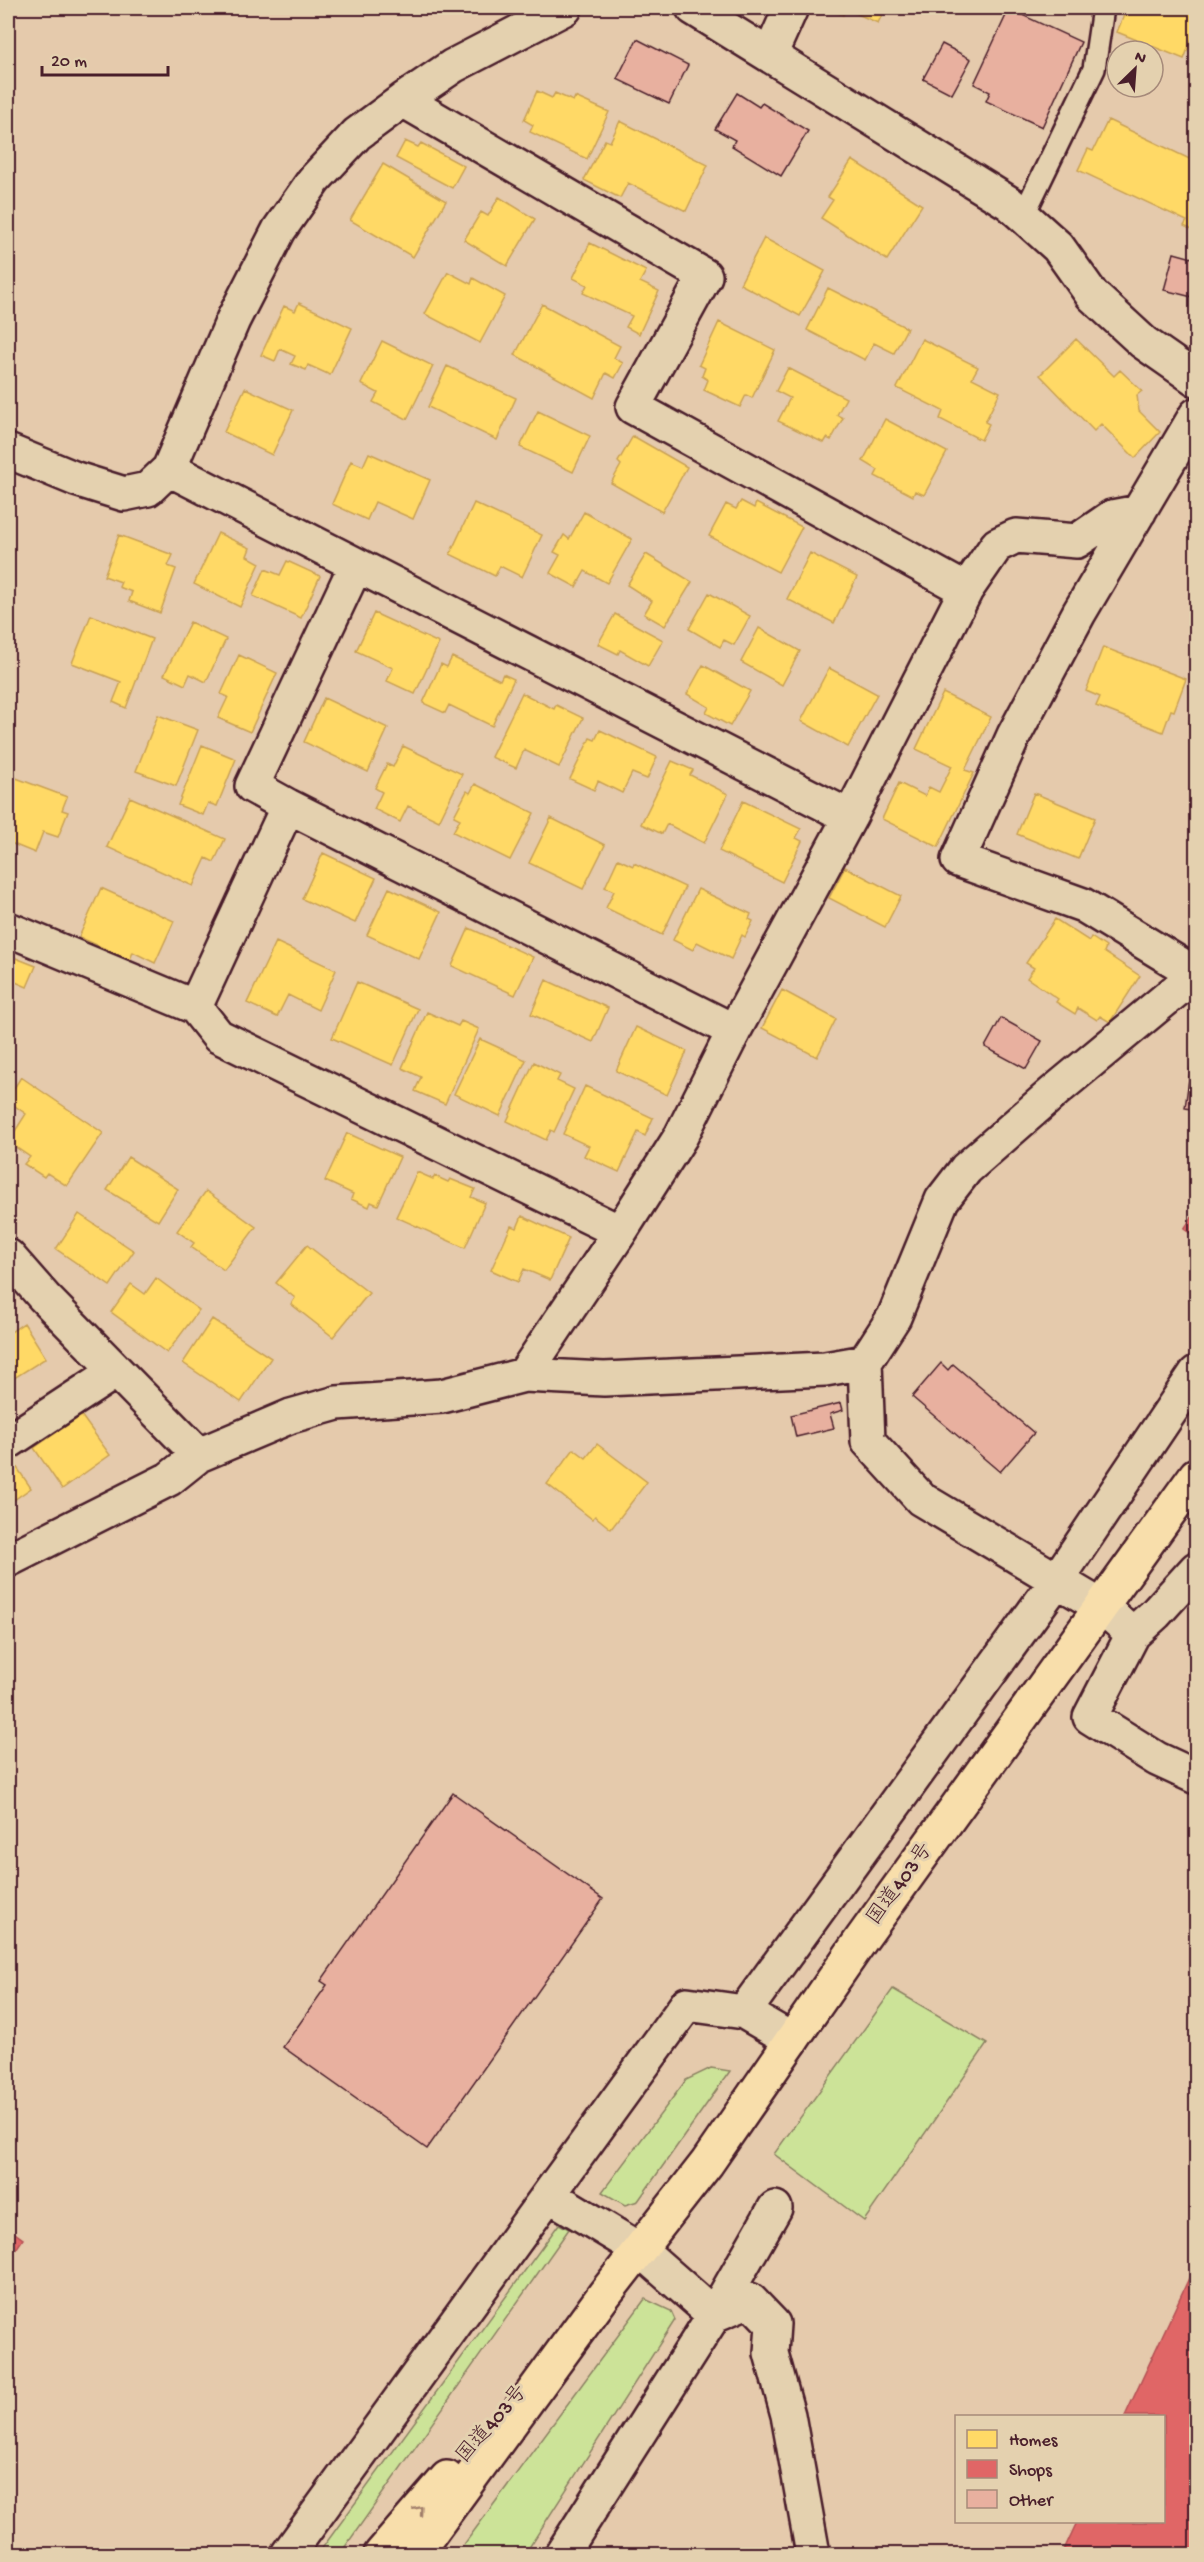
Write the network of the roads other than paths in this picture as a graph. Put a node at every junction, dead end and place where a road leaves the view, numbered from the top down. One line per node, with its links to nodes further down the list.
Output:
1 (565, 8): 6 (street)
2 (693, 8): 5 (street)
3 (791, 8): 5 (street)
4 (1103, 8): 7 (lane)
5 (770, 55): 7 (street)
6 (403, 100): 11 (street); 14 (street)
7 (1023, 216): 8 (street)
8 (1194, 373)
9 (1197, 415): 12 (street)
10 (8, 451): 11 (street)
11 (169, 469): 13 (street)
12 (1139, 512): 14 (street); 18 (street)
13 (356, 565): 15 (street); 16 (street)
14 (966, 590): 16 (street)
15 (288, 806): 19 (street); 20 (street)
16 (850, 817): 20 (street)
17 (8, 929): 19 (street)
18 (1196, 974): 23 (street)
19 (195, 1007): 21 (street)
20 (735, 1030): 21 (street)
21 (620, 1232): 26 (street)
22 (8, 1256): 24 (street)
23 (865, 1362): 26 (street); 32 (street)
24 (116, 1371): 27 (street); 28 (street)
25 (1197, 1373): 32 (street)
26 (524, 1375): 28 (street)
27 (8, 1442)
28 (199, 1455): 30 (street)
29 (1197, 1475): 33 (highway, 国道403号)
30 (8, 1560)
31 (1197, 1569): 34 (street)
32 (1057, 1580): 33 (street); 36 (street)
33 (1102, 1608): 34 (street); 37 (highway, 国道403号)
34 (1132, 1634): 35 (street)
35 (1197, 1777)
36 (744, 2012): 37 (street); 38 (street)
37 (792, 2040): 40 (highway, 国道403号)
38 (549, 2195): 40 (street); 43 (street)
39 (775, 2208): 42 (street)
40 (640, 2250): 41 (highway, 国道403号); 42 (street)
41 (604, 2295): 44 (highway, 国道403号, one-way to 41); 45 (highway, 国道403号)
42 (714, 2315): 46 (street); 47 (street)
43 (288, 2554)
44 (381, 2554)
45 (415, 2554)
46 (562, 2554)
47 (813, 2554)

